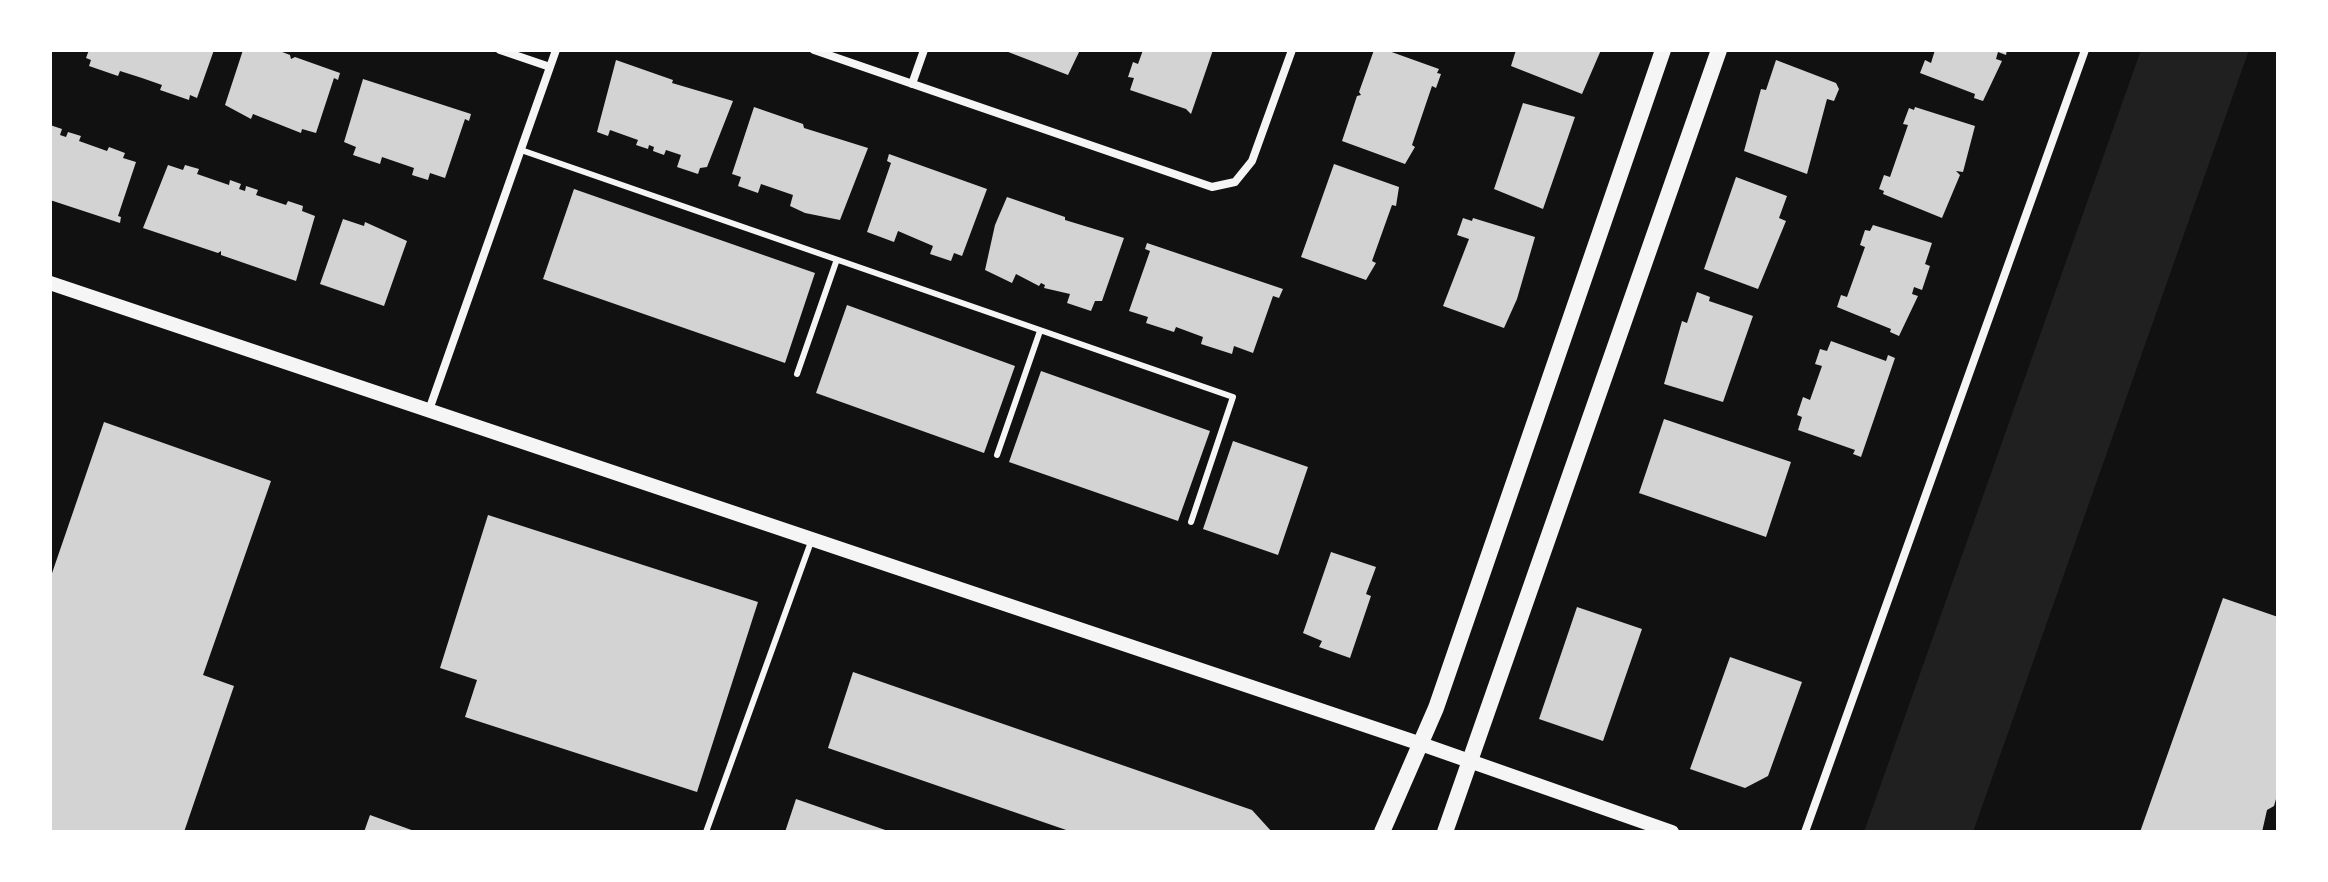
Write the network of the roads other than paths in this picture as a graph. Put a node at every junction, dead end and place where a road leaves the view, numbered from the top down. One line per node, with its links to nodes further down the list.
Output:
1 (500, 50): 9 (street)
2 (556, 50): 9 (street)
3 (814, 50): 10 (street)
4 (924, 50): 10 (street)
5 (1292, 50): 10 (street)
6 (1663, 50): 20 (main road)
7 (1719, 50): 21 (main road)
8 (2085, 50): 26 (street)
9 (550, 67): 11 (street)
10 (912, 84)
11 (521, 150): 12 (lane); 16 (street)
12 (836, 262): 14 (lane); 15 (lane)
13 (50, 283): 16 (street)
14 (1040, 331): 17 (lane); 18 (lane)
15 (797, 374)
16 (429, 410): 19 (street)
17 (997, 455)
18 (1191, 522)
19 (812, 539): 20 (street); 22 (lane)
20 (1421, 744): 21 (street); 23 (main road)
21 (1470, 763): 24 (main road); 25 (street)
22 (706, 832)
23 (1382, 832)
24 (1445, 832)
25 (1672, 832)
26 (1805, 832)

